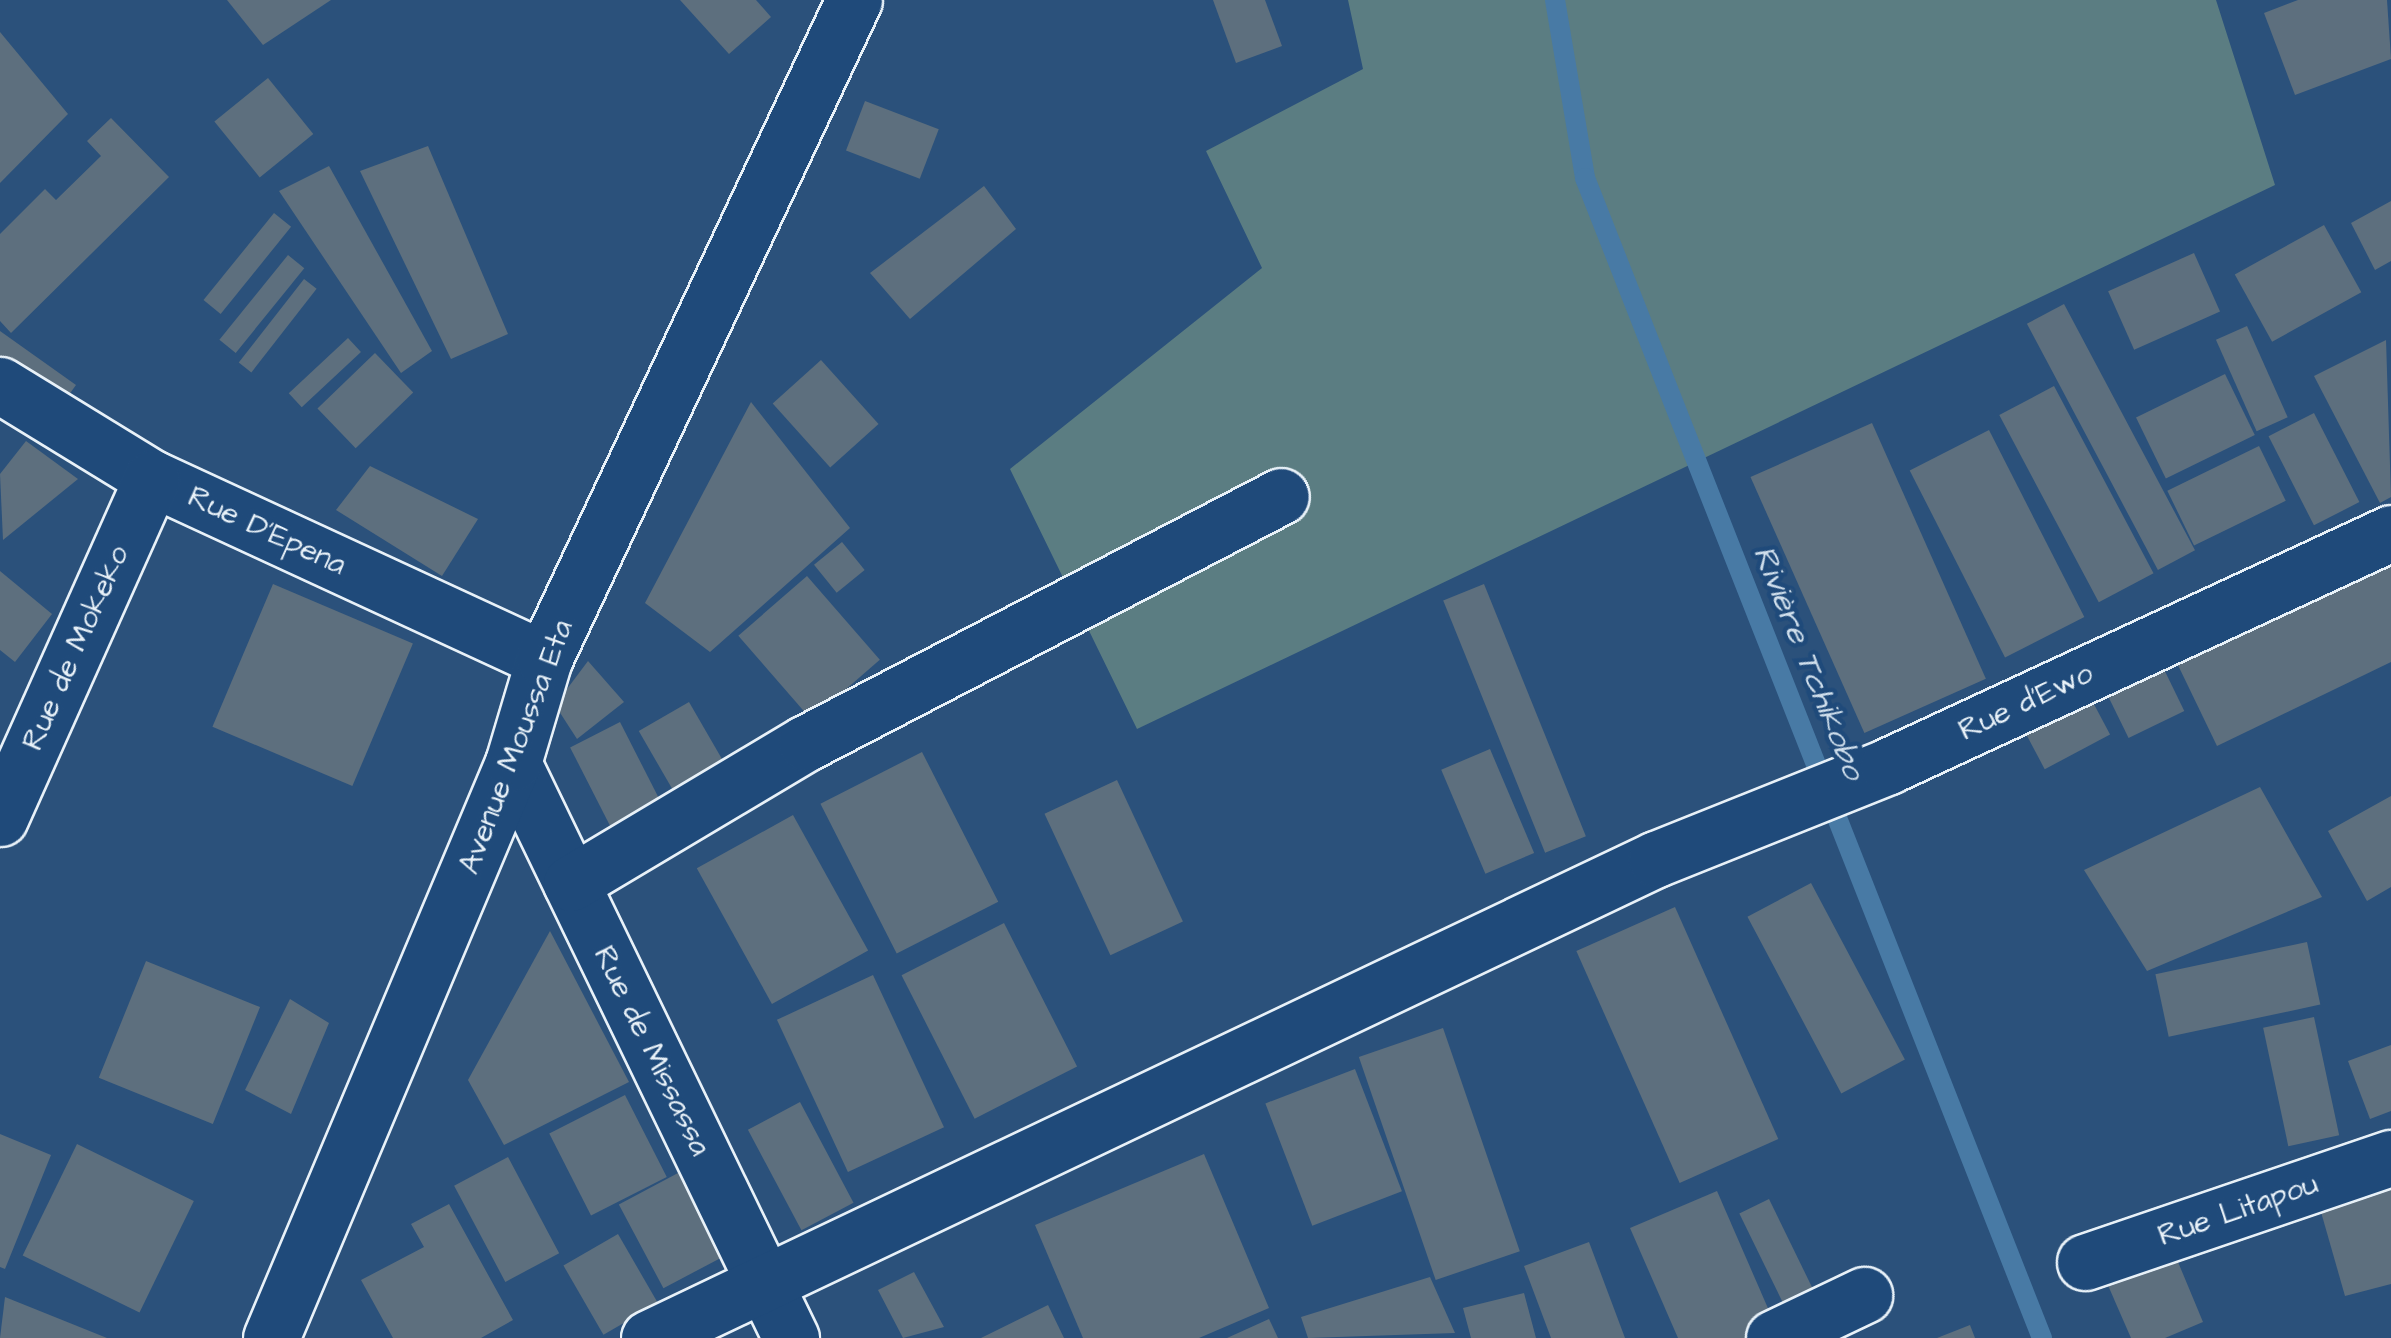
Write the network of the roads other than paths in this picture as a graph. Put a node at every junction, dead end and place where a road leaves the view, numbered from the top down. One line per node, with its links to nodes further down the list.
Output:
1 (854, 0): 6 (street, Avenue Moussa Eta)
2 (0, 385): 3 (street, Rue D'Epena)
3 (152, 478): 6 (street, Rue D'Epena); 8 (street, Rue de Mokeko)
4 (1281, 496): 9 (street)
5 (2391, 533): 12 (street, Rue d'Ewo)
6 (544, 660): 7 (street, Avenue Moussa Eta)
7 (514, 764): 9 (street, Rue de Missassa); 14 (street, Avenue Moussa Eta)
8 (0, 818)
9 (571, 883): 12 (street, Rue de Missassa)
10 (2391, 1158): 11 (street, Rue Litapou)
11 (2086, 1262)
12 (765, 1284): 15 (street, Rue d'Ewo); 16 (street, Rue de Missassa)
13 (1864, 1295): 17 (street)
14 (271, 1338)
15 (649, 1338)
16 (791, 1338)
17 (1774, 1338)

